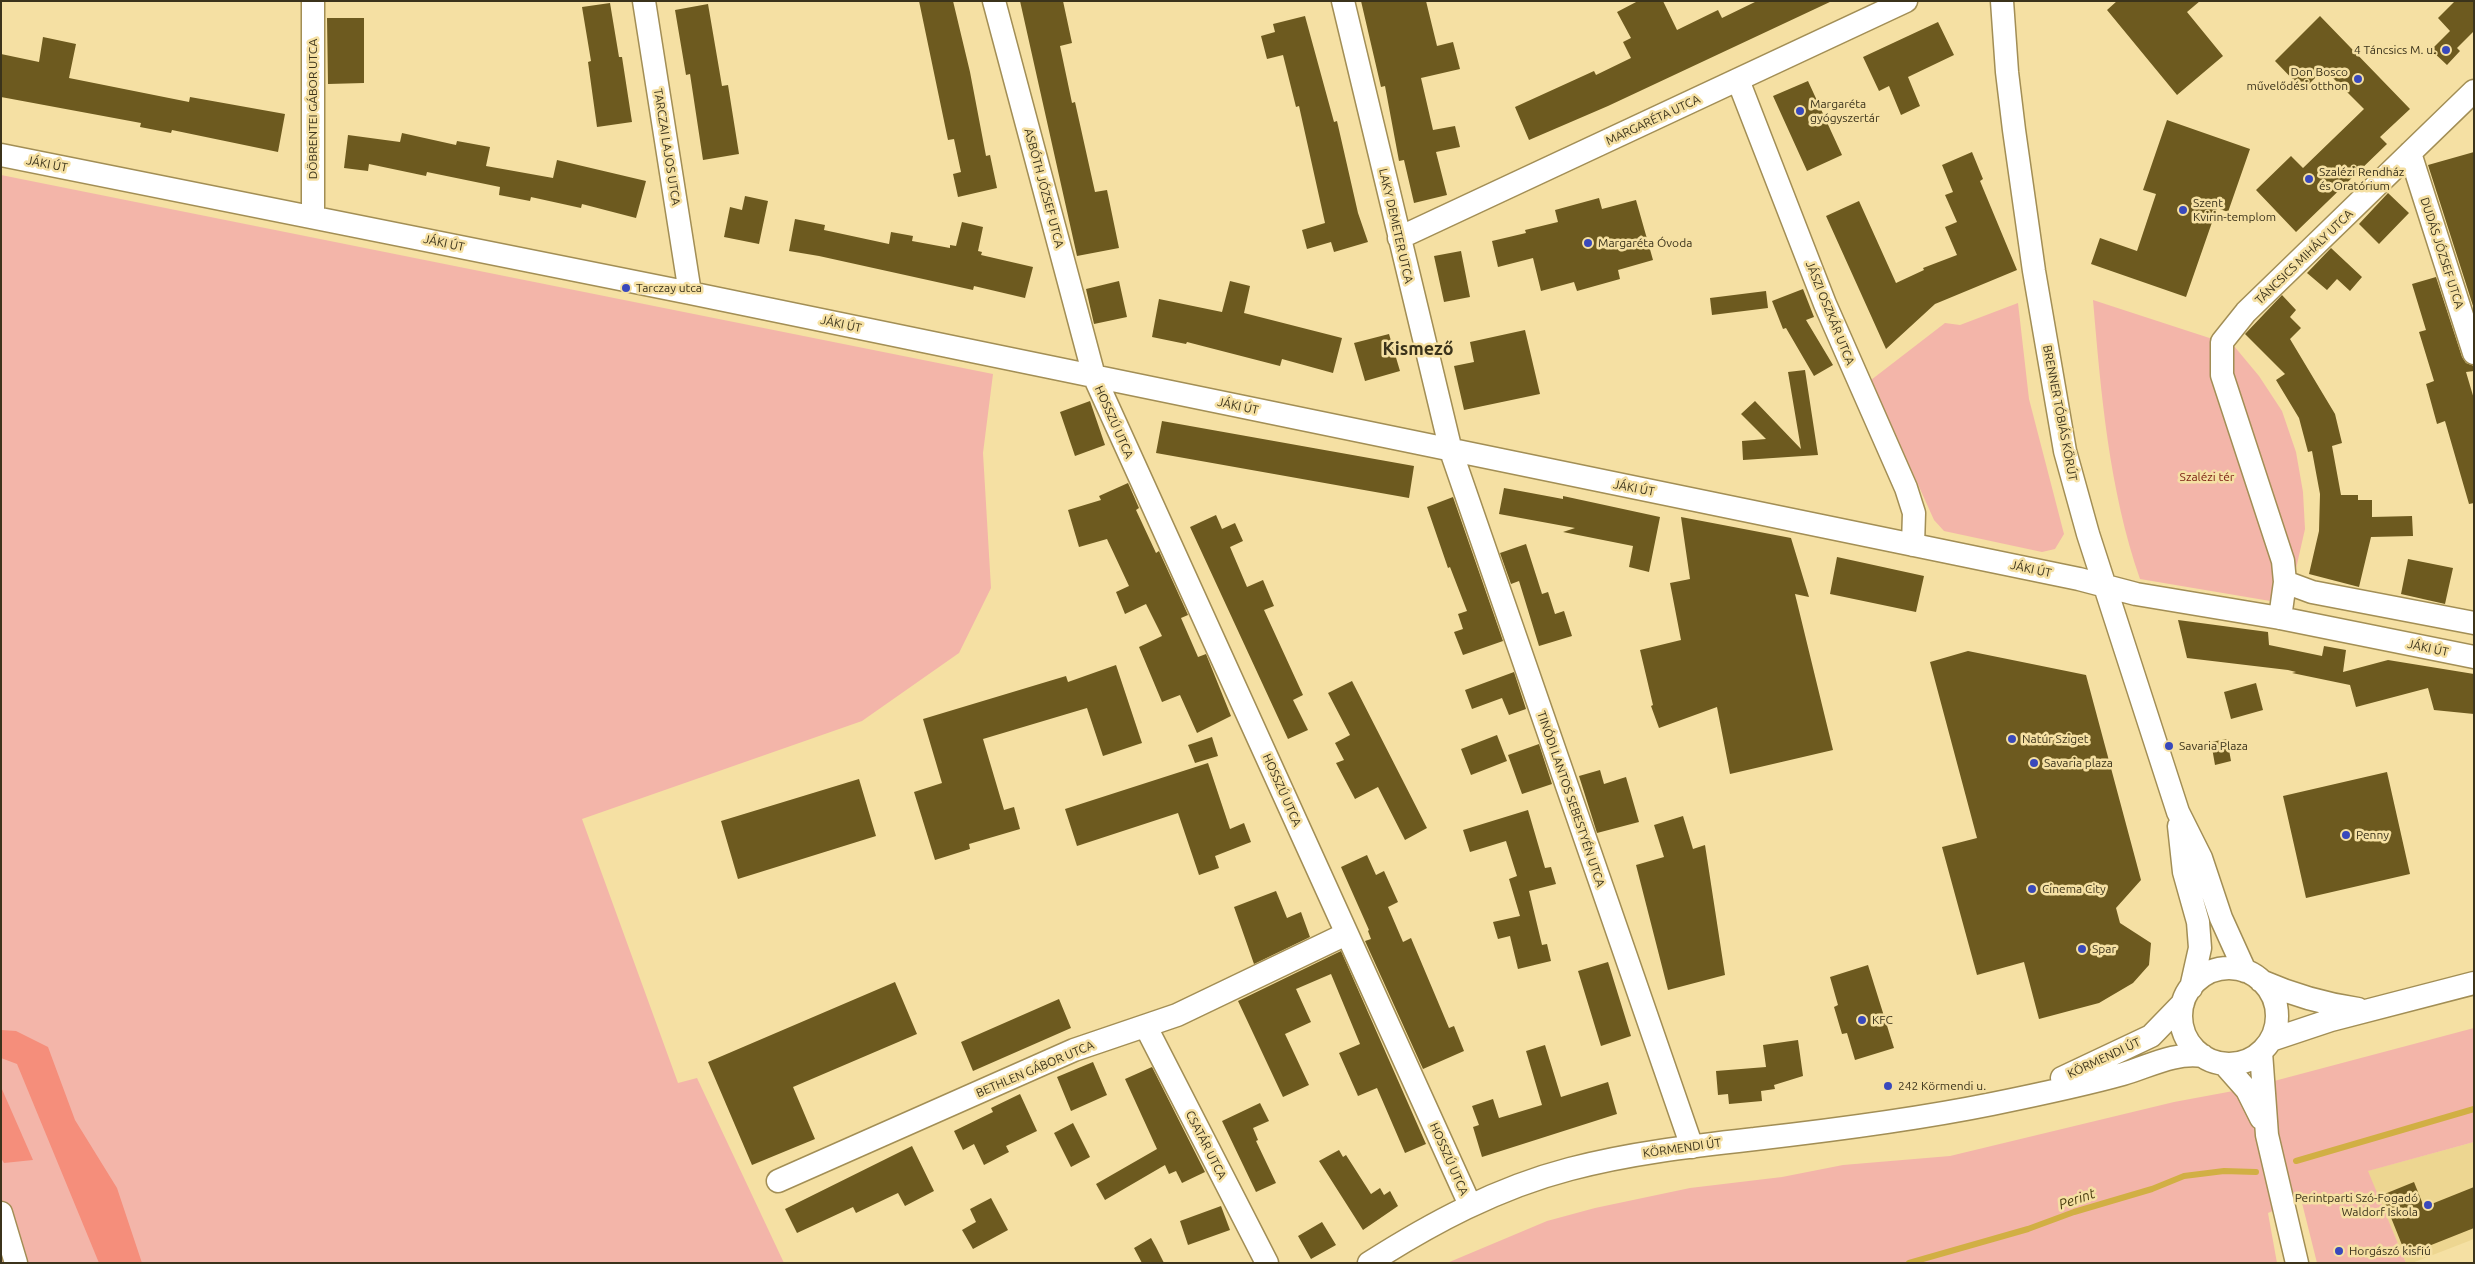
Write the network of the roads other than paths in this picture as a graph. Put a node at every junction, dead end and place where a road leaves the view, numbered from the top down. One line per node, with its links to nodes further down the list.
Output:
1 (313, 1): 11 (street, DÖBRENTEI GÁBOR UTCA)
2 (644, 1): 13 (street, TARCZAI LAJOS UTCA)
3 (994, 1): 15 (street, ASBÓTH JÓZSEF UTCA)
4 (1343, 1): 12 (street, LAKY DEMETER UTCA)
5 (1906, 1): 7 (street, MARGARÉTA UTCA)
6 (2002, 1): 19 (street, BRENNER TÓBIÁS KÖRÚT)
7 (1738, 80): 12 (street, MARGARÉTA UTCA); 17 (street, JÁSZI OSZKÁR UTCA)
8 (2474, 91): 9 (street, TÁNCSICS MIHÁLY UTCA)
9 (2410, 153): 14 (street, DUDÁS JÓZSEF UTCA); 18 (street, TÁNCSICS MIHÁLY UTCA)
10 (1, 155): 11 (street, JÁKI ÚT)
11 (313, 216): 13 (street, JÁKI ÚT)
12 (1399, 238): 16 (street, LAKY DEMETER UTCA)
13 (690, 293): 15 (street, JÁKI ÚT)
14 (2474, 353)
15 (1094, 376): 16 (street, JÁKI ÚT); 24 (street, HOSSZÚ UTCA)
16 (1451, 451): 17 (street, JÁKI ÚT); 35 (street, TINÓDI LANTOS SEBESTYÉN UTCA)
17 (1913, 545): 19 (street, JÁKI ÚT)
18 (2285, 582): 20 (street); 21 (street)
19 (2104, 586): 20 (street, JÁKI ÚT); 23 (street, BRENNER TÓBIÁS KÖRÚT)
20 (2280, 618): 22 (street, JÁKI ÚT)
21 (2474, 623)
22 (2474, 657)
23 (2178, 812): 25 (street, BRENNER TÓBIÁS KÖRÚT); 27 (street, BRENNER TÓBIÁS KÖRÚT)
24 (1346, 934): 29 (street, BETHLEN GÁBOR UTCA); 37 (street, HOSSZÚ UTCA)
25 (2253, 976): 27 (street); 28 (street); 30 (street)
26 (2474, 983): 28 (street)
27 (2187, 996): 31 (street); 33 (street, KÖRMENDI ÚT)
28 (2368, 1011): 30 (street)
29 (1146, 1027): 36 (street, BETHLEN GÁBOR UTCA); 40 (street, CSATÁR UTCA)
30 (2266, 1046): 32 (street); 34 (street)
31 (2203, 1056): 32 (street); 33 (street, KÖRMENDI ÚT)
32 (2224, 1064): 34 (street)
33 (2015, 1099): 35 (street, KÖRMENDI ÚT)
34 (2261, 1110): 42 (street)
35 (1692, 1147): 37 (street, KÖRMENDI ÚT)
36 (778, 1181)
37 (1470, 1205): 41 (street, KÖRMENDI ÚT)
38 (1, 1213): 39 (street)
39 (16, 1263)
40 (1267, 1263)
41 (1370, 1263)
42 (2298, 1263)

